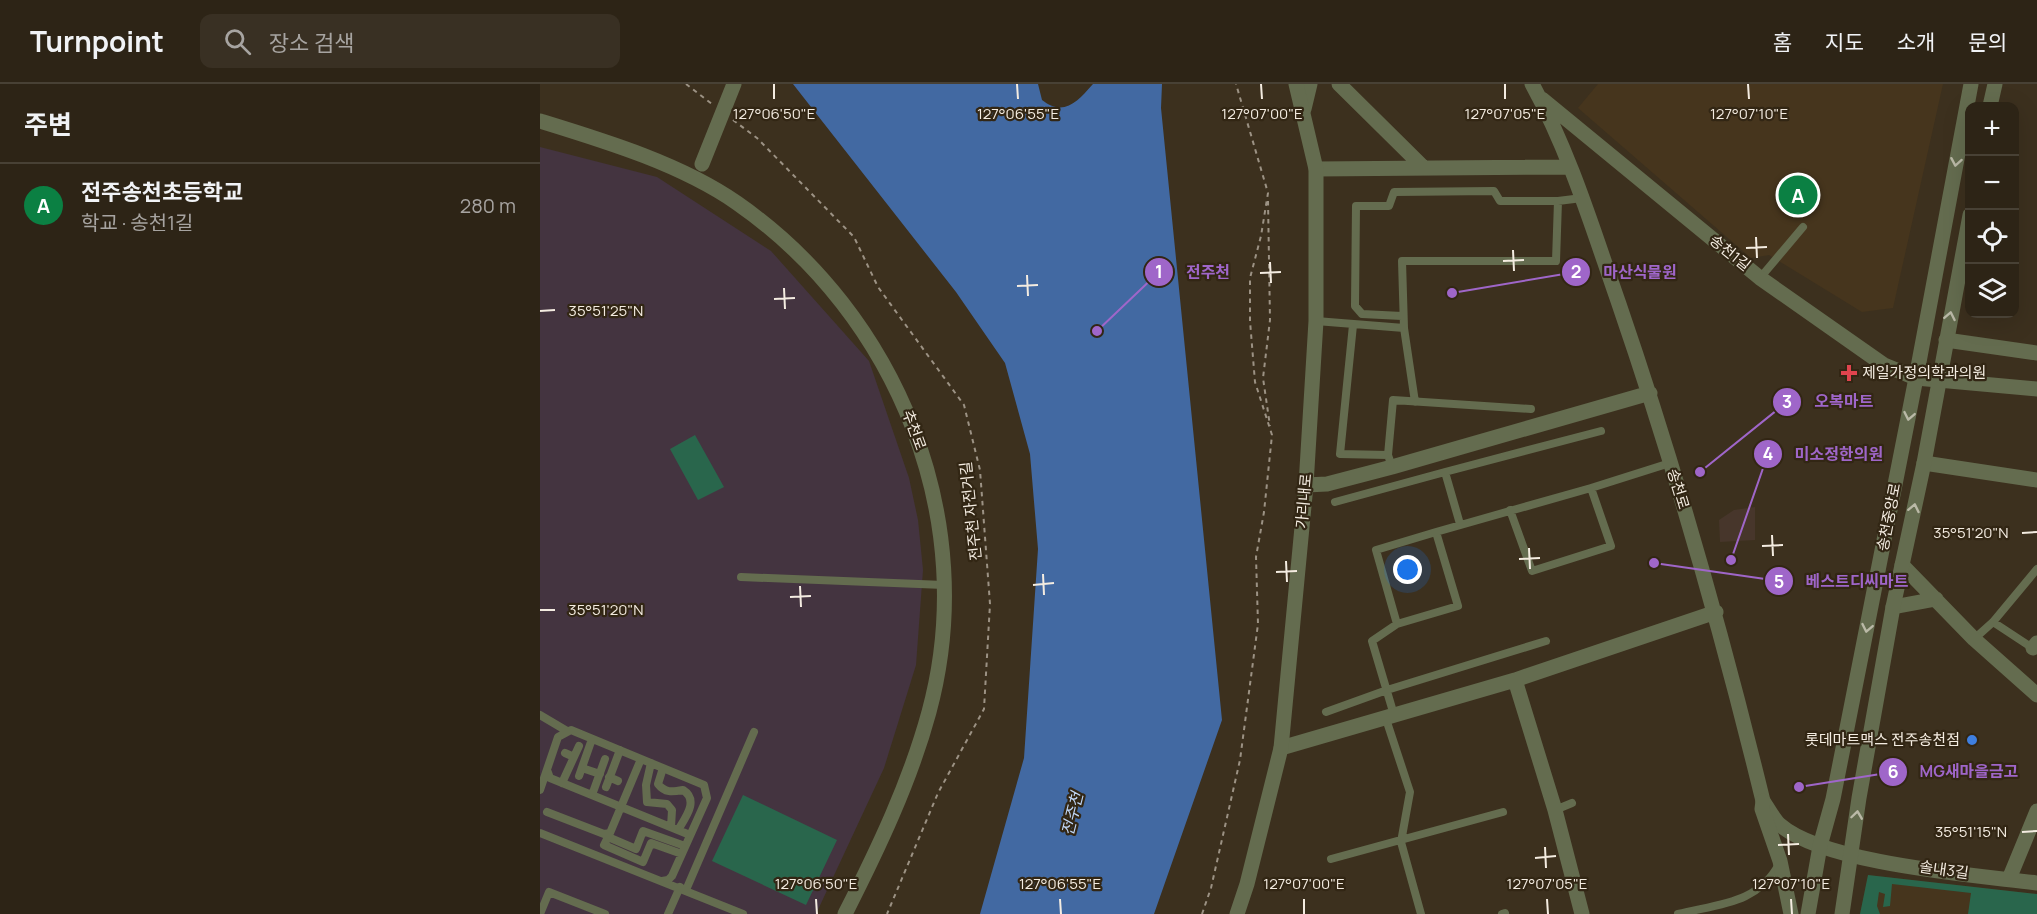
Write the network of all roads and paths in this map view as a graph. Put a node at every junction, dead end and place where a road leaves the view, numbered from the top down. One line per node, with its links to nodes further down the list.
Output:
1 (686, 84): 11 (path)
2 (734, 84): 18 (street, bridge)
3 (1236, 84): 19 (path)
4 (1296, 84): 12 (street, 가리내로)
5 (1310, 84): 12 (street)
6 (1339, 84): 15 (street)
7 (1971, 84): 31 (street, 송천중앙로, one-way to 31)
8 (1995, 84): 10 (street)
9 (1536, 91): 16 (street, 송천로); 24 (street, 송천1길)
10 (1991, 102)
11 (713, 104)
12 (1304, 108): 17 (street, 가리내로)
13 (731, 118): 114 (path, 전주천 자전거길)
14 (540, 121): 18 (street, 추천로)
15 (1423, 167): 16 (street); 17 (street)
16 (1570, 167): 20 (street, 송천로)
17 (1316, 169): 26 (street, 가리내로)
18 (694, 180): 53 (street, 추천로)
19 (1268, 192): 38 (path); 38 (path)
20 (1582, 198): 21 (lane); 34 (street, 송천로)
21 (1557, 201): 25 (lane); 25 (lane)
22 (1803, 227): 24 (lane)
23 (1965, 241): 29 (street, 송천중앙로, one-way to 23)
24 (1760, 278): 31 (street, 송천1길)
25 (1402, 316): 28 (lane)
26 (1316, 321): 27 (lane); 44 (street, 가리내로)
27 (1353, 325): 28 (lane); 39 (lane)
28 (1404, 328): 35 (lane)
29 (1946, 340): 30 (street); 32 (street, 송천중앙로)
30 (2037, 353)
31 (1916, 378): 32 (street, 송천1길); 100 (street, 송천중앙로, one-way to 100)
32 (1938, 381): 33 (street, 송천1길); 41 (street, 송천중앙로)
33 (2037, 389)
34 (1650, 393): 39 (street); 40 (street, 송천로)
35 (1415, 402): 36 (lane); 39 (lane)
36 (1531, 409)
37 (1601, 431): 42 (lane)
38 (1272, 435): 115 (path)
39 (1390, 461): 44 (street)
40 (1670, 463): 45 (lane); 56 (street, 송천로)
41 (1924, 463): 43 (street); 50 (street, 송천중앙로, one-way to 41)
42 (1445, 472): 46 (lane); 48 (lane)
43 (2036, 482)
44 (1306, 485): 72 (street, 가리내로)
45 (1591, 489): 47 (lane); 47 (lane)
46 (1335, 502)
47 (1510, 510): 48 (lane)
48 (1460, 524): 49 (lane)
49 (1436, 532): 58 (lane); 58 (lane)
50 (1902, 565): 54 (street); 55 (street, 송천중앙로)
51 (2037, 569): 57 (lane)
52 (741, 577): 53 (lane)
53 (945, 585): 113 (street, 추천로)
54 (1936, 599): 55 (street); 59 (street)
55 (1893, 607): 102 (street, 송천중앙로, one-way to 55)
56 (1716, 612): 62 (street); 88 (street, 송천로)
57 (1993, 622): 59 (lane); 61 (lane)
58 (1397, 624): 63 (lane)
59 (1974, 639): 64 (street)
60 (1546, 641): 63 (lane)
61 (2036, 647)
62 (1515, 680): 67 (street); 91 (street)
63 (1387, 690): 65 (lane); 67 (lane)
64 (2037, 695)
65 (1326, 712)
66 (540, 715): 68 (lane)
67 (1390, 718): 72 (street); 99 (lane)
68 (567, 731): 70 (lane); 81 (lane)
69 (754, 732): 108 (lane)
70 (592, 739): 73 (lane); 79 (lane)
71 (579, 746): 75 (lane)
72 (1281, 748): 116 (street, 가리내로)
73 (620, 750): 77 (lane); 82 (lane)
74 (565, 753): 75 (lane)
75 (574, 757): 84 (lane)
76 (605, 759): 79 (lane)
77 (641, 759): 78 (lane); 90 (lane)
78 (651, 763): 80 (lane); 95 (lane)
79 (599, 768): 87 (lane)
80 (663, 768): 95 (lane); 98 (lane)
81 (547, 770): 84 (lane); 86 (lane)
82 (609, 777): 83 (lane); 85 (lane)
83 (618, 781)
84 (562, 783): 87 (lane)
85 (606, 787)
86 (540, 790)
87 (592, 795): 90 (lane)
88 (1763, 801): 100 (street, 송천로); 104 (street)
89 (1572, 803): 91 (lane)
90 (620, 807): 95 (lane); 97 (lane)
91 (1555, 810): 118 (street)
92 (2037, 811): 105 (street)
93 (547, 812): 97 (lane)
94 (1503, 812): 99 (lane)
95 (674, 828): 98 (lane)
96 (540, 833): 106 (lane)
97 (609, 835): 101 (lane); 101 (lane)
98 (690, 835): 101 (lane)
99 (1401, 842): 103 (lane); 117 (lane)
100 (1820, 846): 102 (street, 송천로); 121 (street, 송천중앙로)
101 (683, 850): 106 (lane)
102 (1851, 856): 105 (street, 솔내3길); 122 (street, 송천중앙로)
103 (1331, 859)
104 (1780, 861): 119 (lane); 120 (street)
105 (2009, 879): 107 (street, 솔내3길)
106 (662, 881): 108 (lane)
107 (2037, 883)
108 (683, 889): 111 (lane); 112 (lane)
109 (540, 914): 110 (lane)
110 (605, 914)
111 (668, 914)
112 (743, 914)
113 (845, 914)
114 (887, 914)
115 (1202, 914)
116 (1237, 914)
117 (1420, 914)
118 (1582, 914)
119 (1678, 914)
120 (1791, 914)
121 (1808, 914)
122 (1842, 914)

